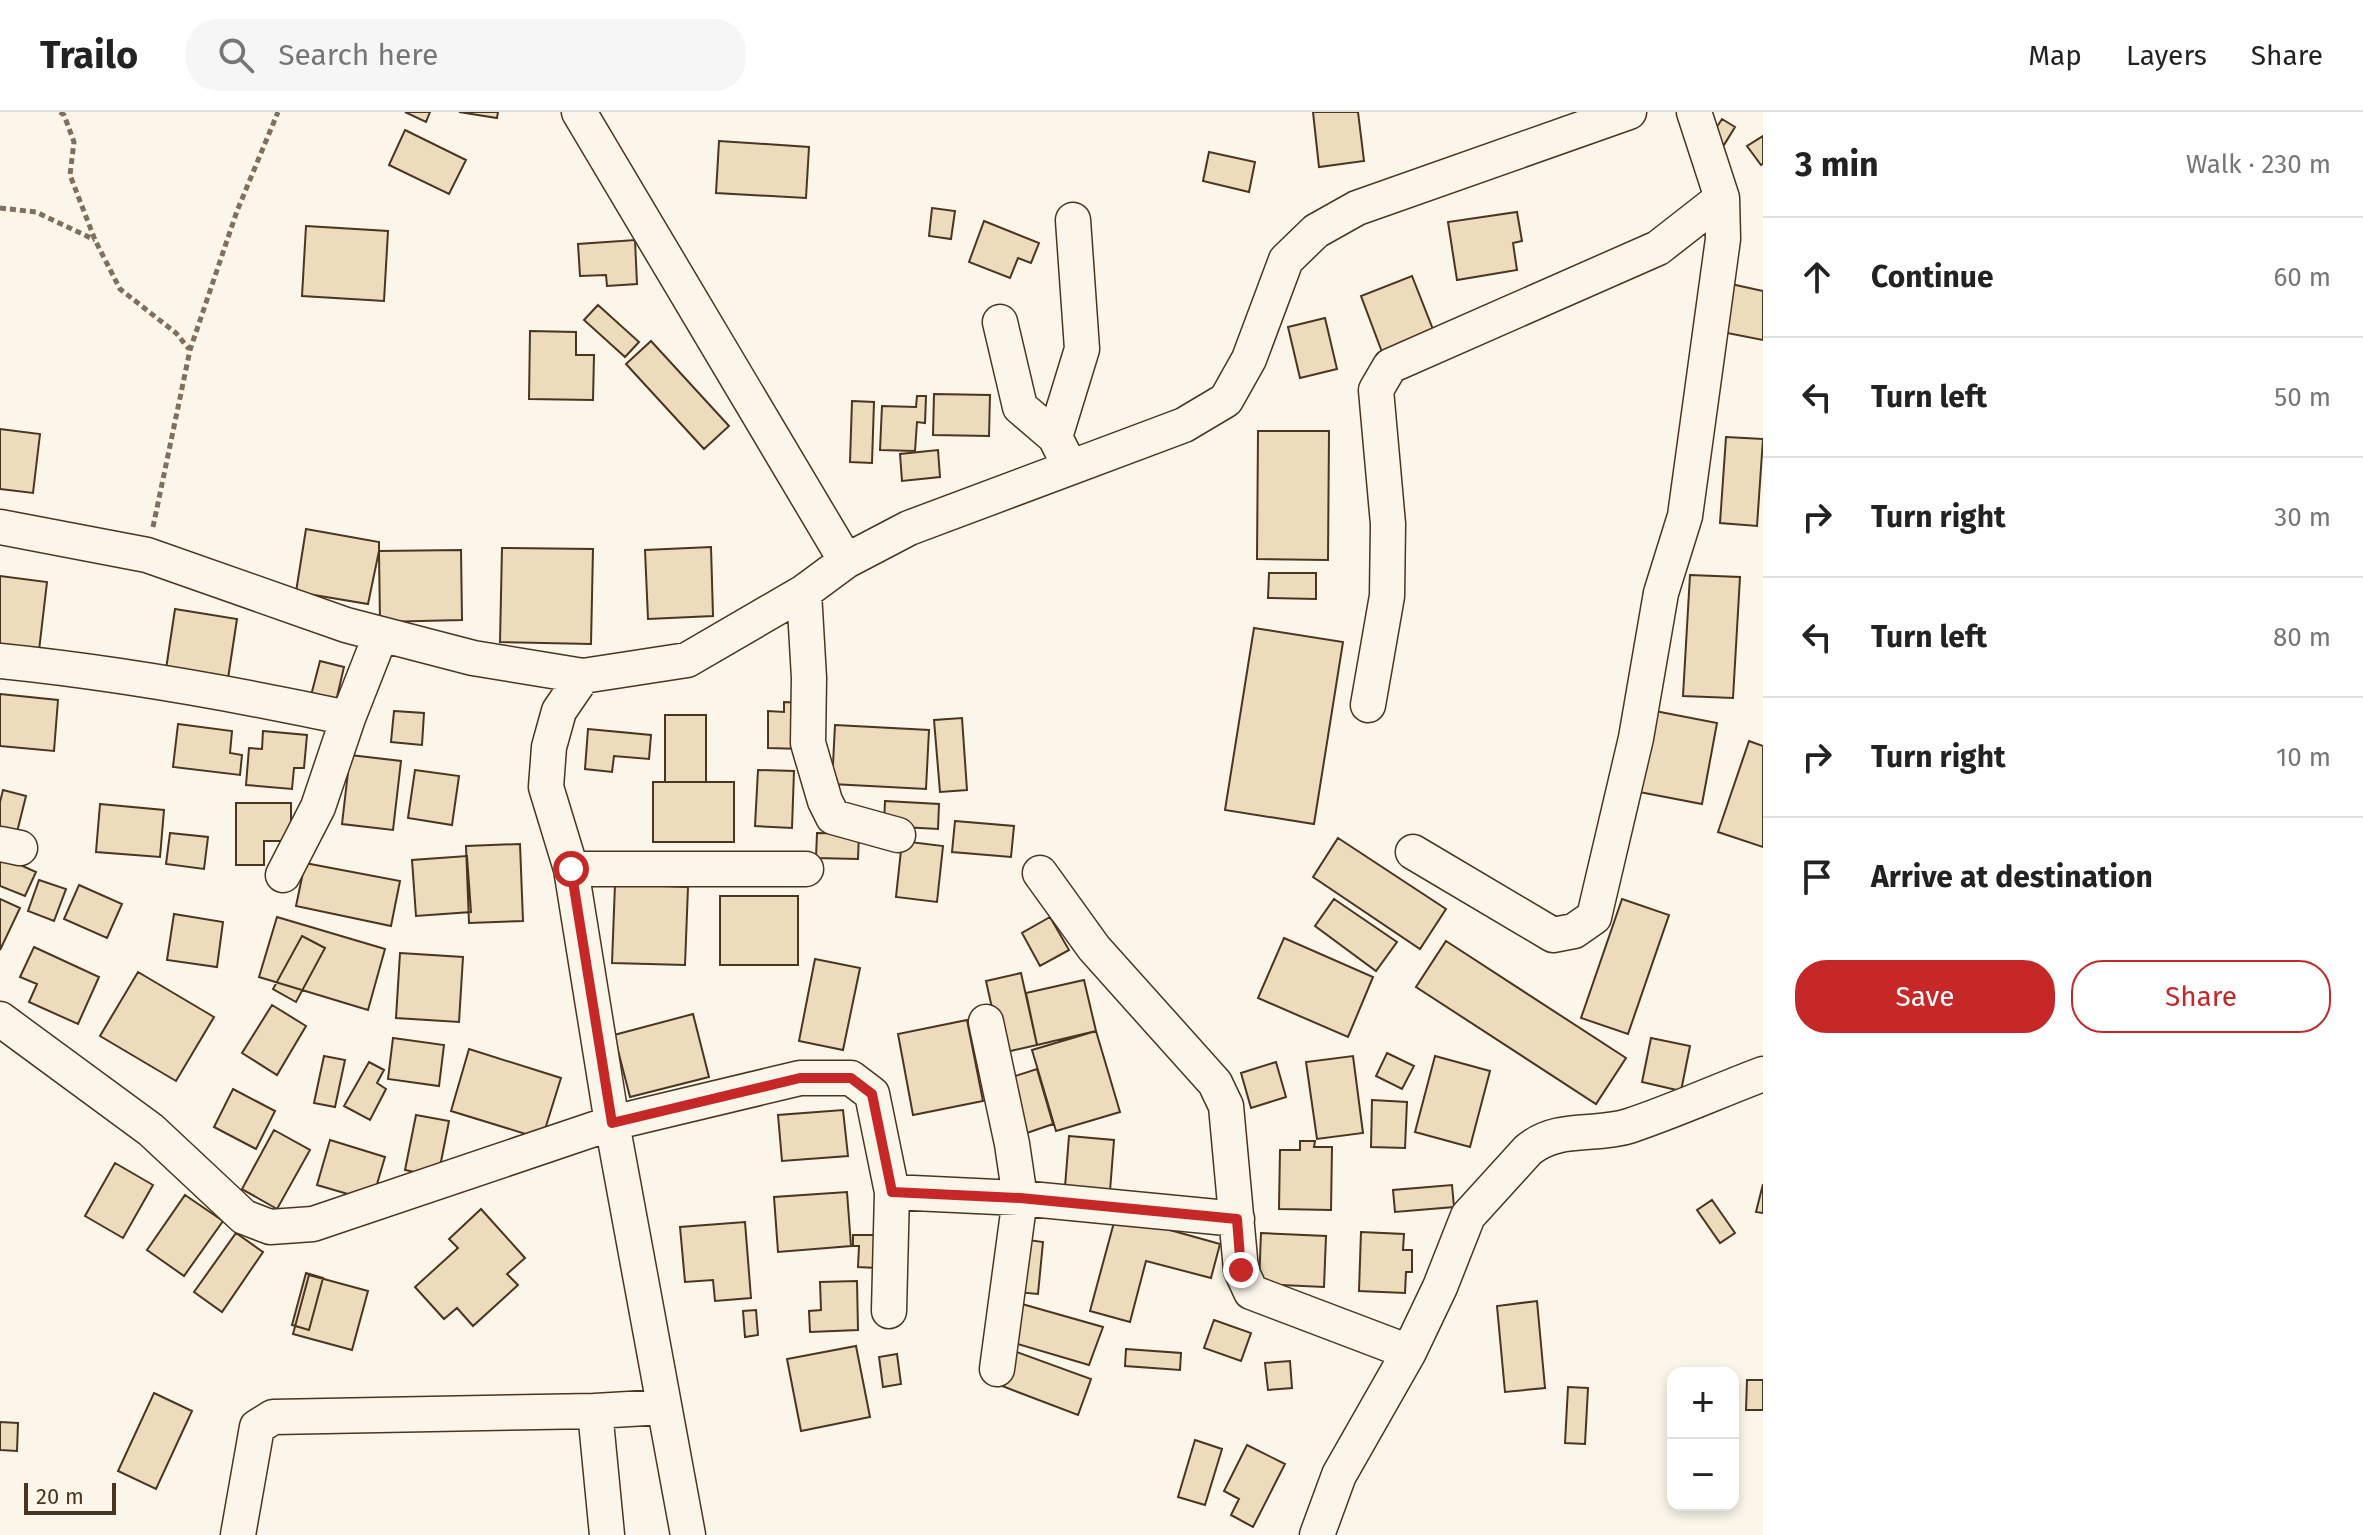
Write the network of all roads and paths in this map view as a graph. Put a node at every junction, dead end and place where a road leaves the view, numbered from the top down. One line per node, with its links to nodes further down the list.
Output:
1 (60, 112): 9 (path)
2 (278, 112): 11 (path)
3 (579, 112): 15 (street)
4 (1629, 112): 12 (street)
5 (1694, 112): 6 (street)
6 (1722, 198): 20 (street); 23 (street)
7 (0, 208): 9 (path)
8 (1073, 220): 12 (street)
9 (95, 240): 11 (path)
10 (1000, 322): 12 (street)
11 (190, 350): 14 (path)
12 (1063, 452): 15 (street)
13 (0, 527): 14 (street)
14 (147, 555): 17 (street)
15 (846, 561): 16 (street)
16 (804, 592): 19 (street); 22 (street)
17 (381, 634): 19 (street); 21 (street)
18 (0, 661): 21 (street)
19 (583, 676): 24 (street)
20 (1368, 705)
21 (348, 718): 27 (street)
22 (898, 835)
23 (1413, 852)
24 (571, 869): 25 (street); 31 (street)
25 (806, 869)
26 (1040, 873): 34 (street)
27 (283, 875)
28 (0, 1019): 31 (street)
29 (986, 1022): 33 (street)
30 (1763, 1074): 36 (street)
31 (612, 1123): 32 (street); 38 (street)
32 (892, 1192): 33 (street); 35 (street)
33 (1020, 1198): 34 (street); 37 (street)
34 (1237, 1219): 36 (street)
35 (889, 1311)
36 (1409, 1352): 43 (street)
37 (997, 1369)
38 (663, 1407): 39 (street); 42 (street)
39 (595, 1411): 40 (street); 41 (street)
40 (238, 1535)
41 (607, 1535)
42 (688, 1535)
43 (1317, 1535)

